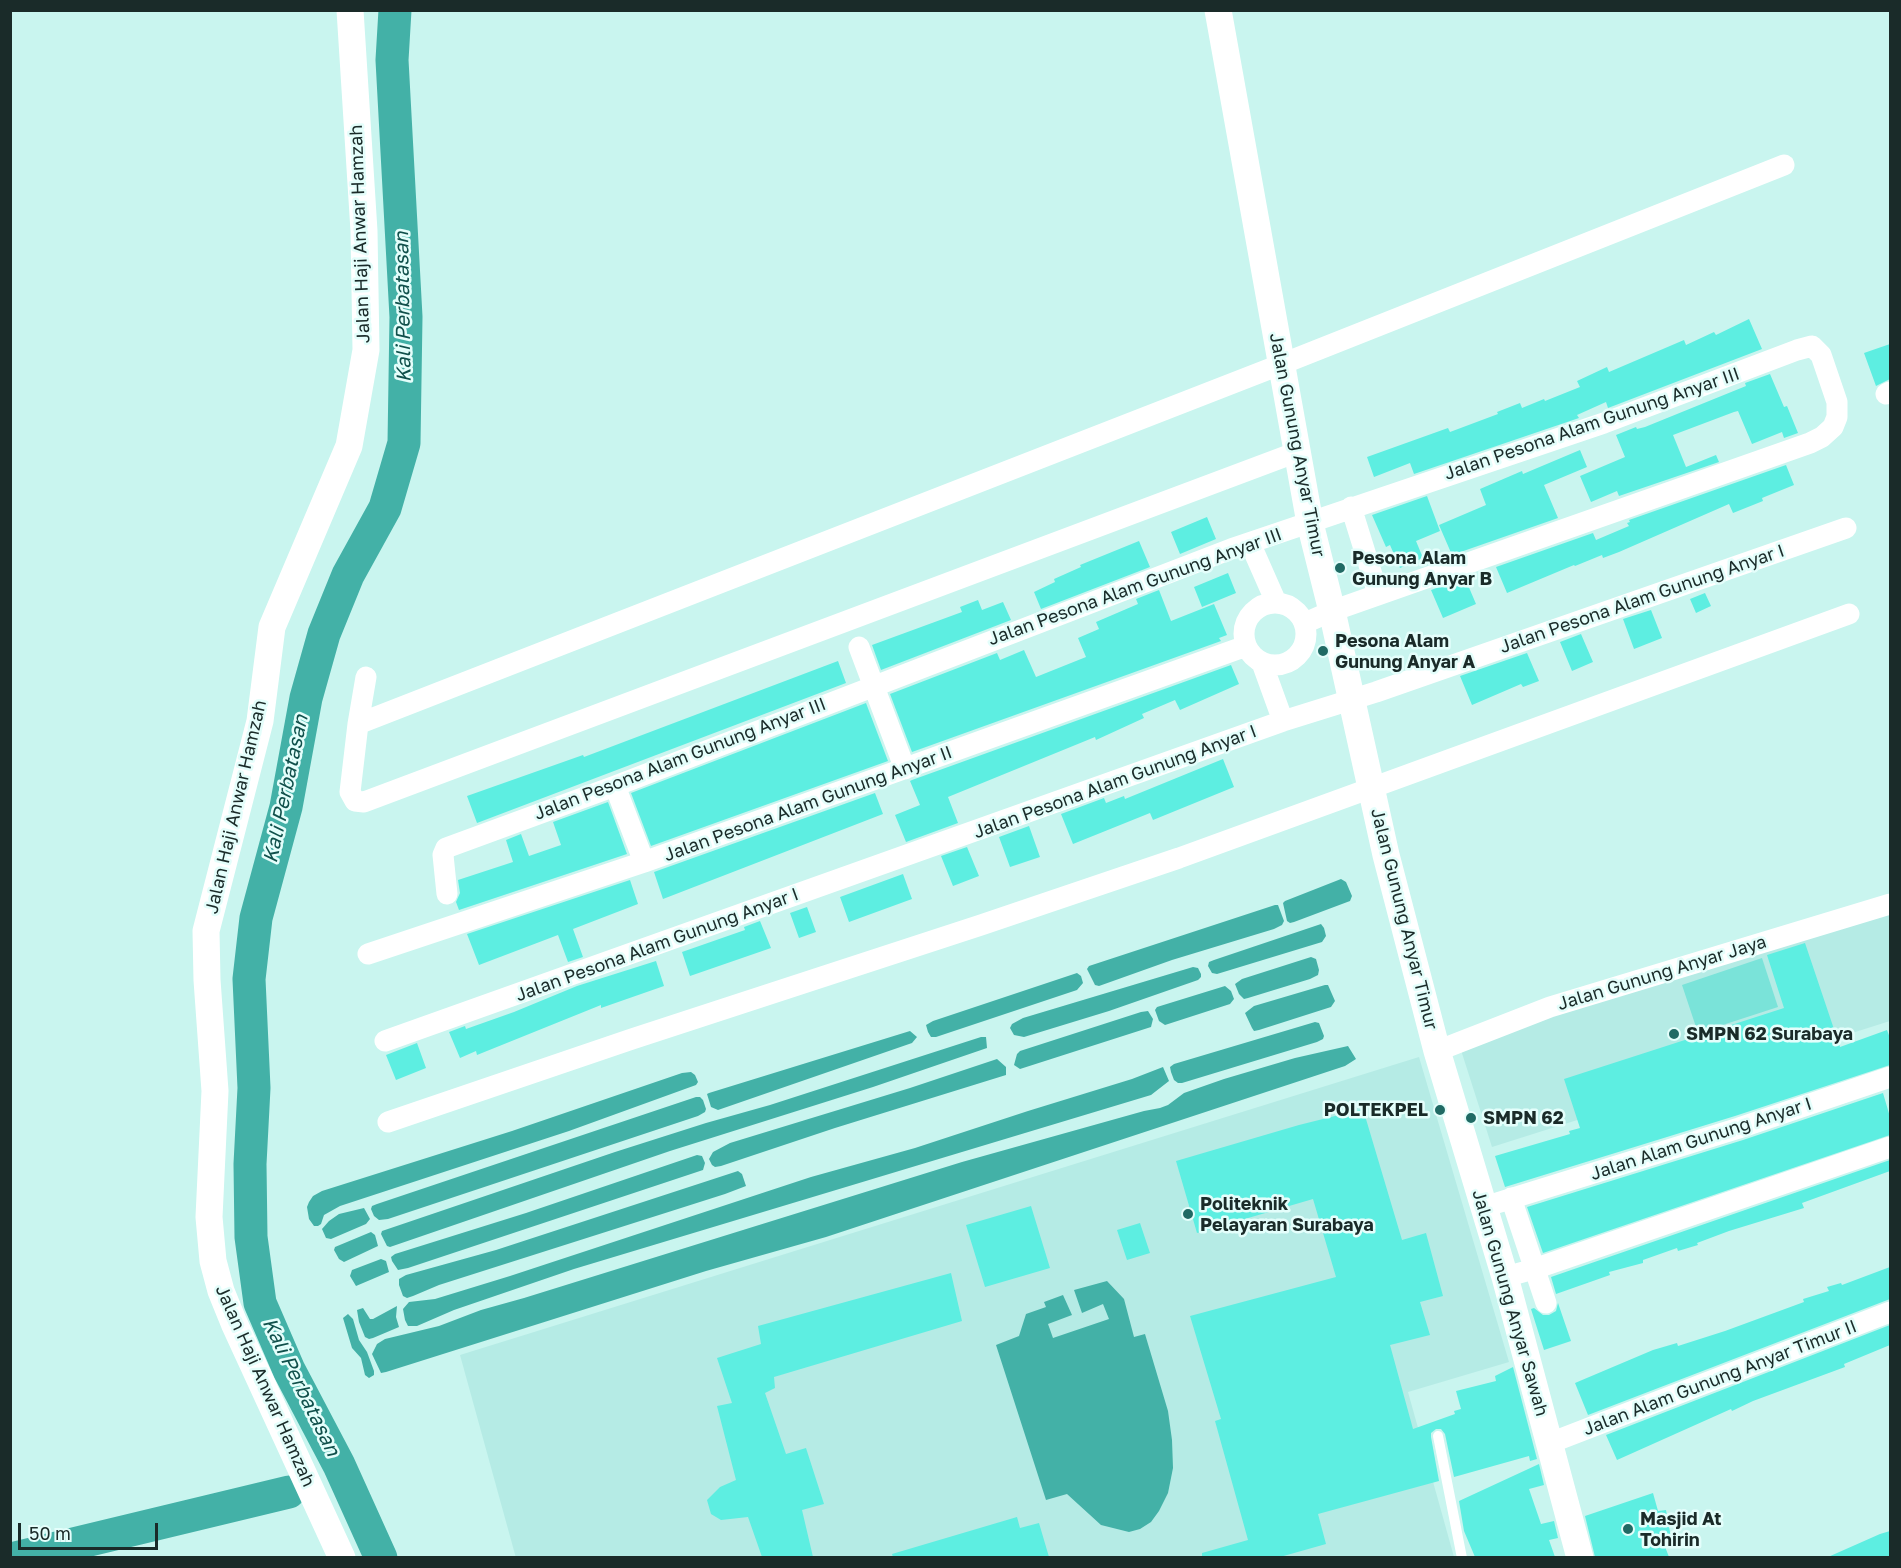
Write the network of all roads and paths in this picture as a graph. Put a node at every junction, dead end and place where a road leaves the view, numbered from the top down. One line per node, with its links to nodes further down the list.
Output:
1 (350, 10): 43 (street, Jalan Haji Anwar Hamzah)
2 (1218, 10): 4 (street, Jalan Gunung Anyar Timur)
3 (1784, 165): 4 (street)
4 (1282, 364): 5 (street, Jalan Gunung Anyar Timur); 22 (street)
5 (1297, 452): 7 (street, Jalan Gunung Anyar Timur); 22 (street)
6 (1351, 507): 7 (street, Jalan Pesona Alam Gunung Anyar III); 10 (street); 10 (street, Jalan Pesona Alam Gunung Anyar III)
7 (1310, 523): 9 (street, Jalan Pesona Alam Gunung Anyar III); 12 (street, Jalan Gunung Anyar Timur)
8 (1846, 528): 20 (street, Jalan Pesona Alam Gunung Anyar I)
9 (1250, 543): 11 (street); 19 (street, Jalan Pesona Alam Gunung Anyar III)
10 (1378, 594): 12 (street)
11 (1276, 602): 14 (street); 15 (street)
12 (1332, 611): 14 (street); 20 (street, Jalan Gunung Anyar Timur)
13 (1849, 614): 25 (street)
14 (1305, 623): 17 (street)
15 (1246, 646): 17 (street); 23 (street, Jalan Pesona Alam Gunung Anyar II)
16 (859, 647): 19 (street)
17 (1262, 663): 21 (street)
18 (366, 677): 22 (street)
19 (873, 685): 23 (street); 24 (street, Jalan Pesona Alam Gunung Anyar III)
20 (1352, 700): 21 (street, Jalan Pesona Alam Gunung Anyar I); 25 (street, Jalan Gunung Anyar Timur)
21 (1283, 721): 30 (street, Jalan Pesona Alam Gunung Anyar I)
22 (358, 724)
23 (905, 769): 26 (street, Jalan Pesona Alam Gunung Anyar II)
24 (615, 786): 26 (street); 27 (street, Jalan Pesona Alam Gunung Anyar III)
25 (1372, 789): 31 (street, Jalan Gunung Anyar Timur); 33 (street)
26 (644, 862): 29 (street, Jalan Pesona Alam Gunung Anyar II)
27 (447, 894)
28 (1890, 904): 31 (street, Jalan Gunung Anyar Jaya)
29 (368, 954)
30 (385, 1041)
31 (1437, 1051): 36 (street, Jalan Gunung Anyar Sawah)
32 (1890, 1077): 35 (street, Jalan Alam Gunung Anyar I)
33 (388, 1122)
34 (1890, 1147): 37 (street)
35 (1511, 1198): 36 (street, Jalan Alam Gunung Anyar I); 37 (street)
36 (1484, 1207): 38 (street, Jalan Gunung Anyar Sawah)
37 (1534, 1269): 38 (street); 39 (street)
38 (1505, 1277): 42 (street, Jalan Gunung Anyar Sawah)
39 (1546, 1303)
40 (1890, 1312): 42 (street, Jalan Alam Gunung Anyar Timur II)
41 (1438, 1436): 44 (lane)
42 (1550, 1443): 45 (street, Jalan Gunung Anyar Sawah)
43 (342, 1557)
44 (1462, 1557)
45 (1580, 1557)

